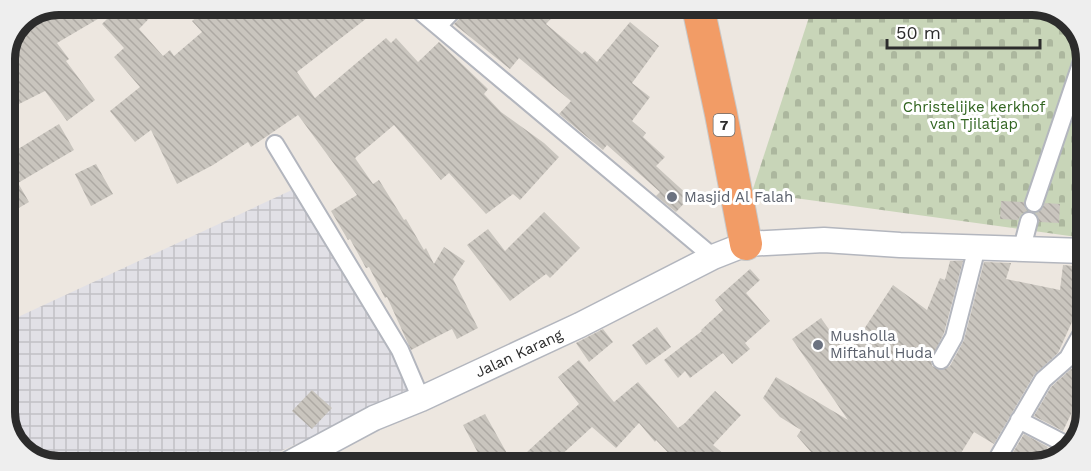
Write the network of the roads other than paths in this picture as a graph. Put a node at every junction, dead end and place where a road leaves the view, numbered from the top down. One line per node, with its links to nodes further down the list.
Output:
1 (425, 15): 4 (street)
2 (448, 15): 4 (street)
3 (700, 15): 9 (highway, 7)
4 (438, 26): 13 (street)
5 (1076, 79): 7 (street)
6 (275, 144): 16 (street)
7 (1034, 203)
8 (1029, 221): 11 (street)
9 (746, 244): 10 (main road, Jalan Karang); 13 (main road, Jalan Karang)
10 (977, 247): 11 (main road, Jalan Karang); 15 (street)
11 (1022, 248): 12 (main road, Jalan Karang)
12 (1076, 251)
13 (713, 257): 16 (main road, Jalan Karang)
14 (1076, 344): 17 (street)
15 (941, 360)
16 (421, 399): 19 (main road, Jalan Karang)
17 (1019, 420): 18 (street); 20 (street)
18 (1062, 444)
19 (310, 456)
20 (999, 456)

